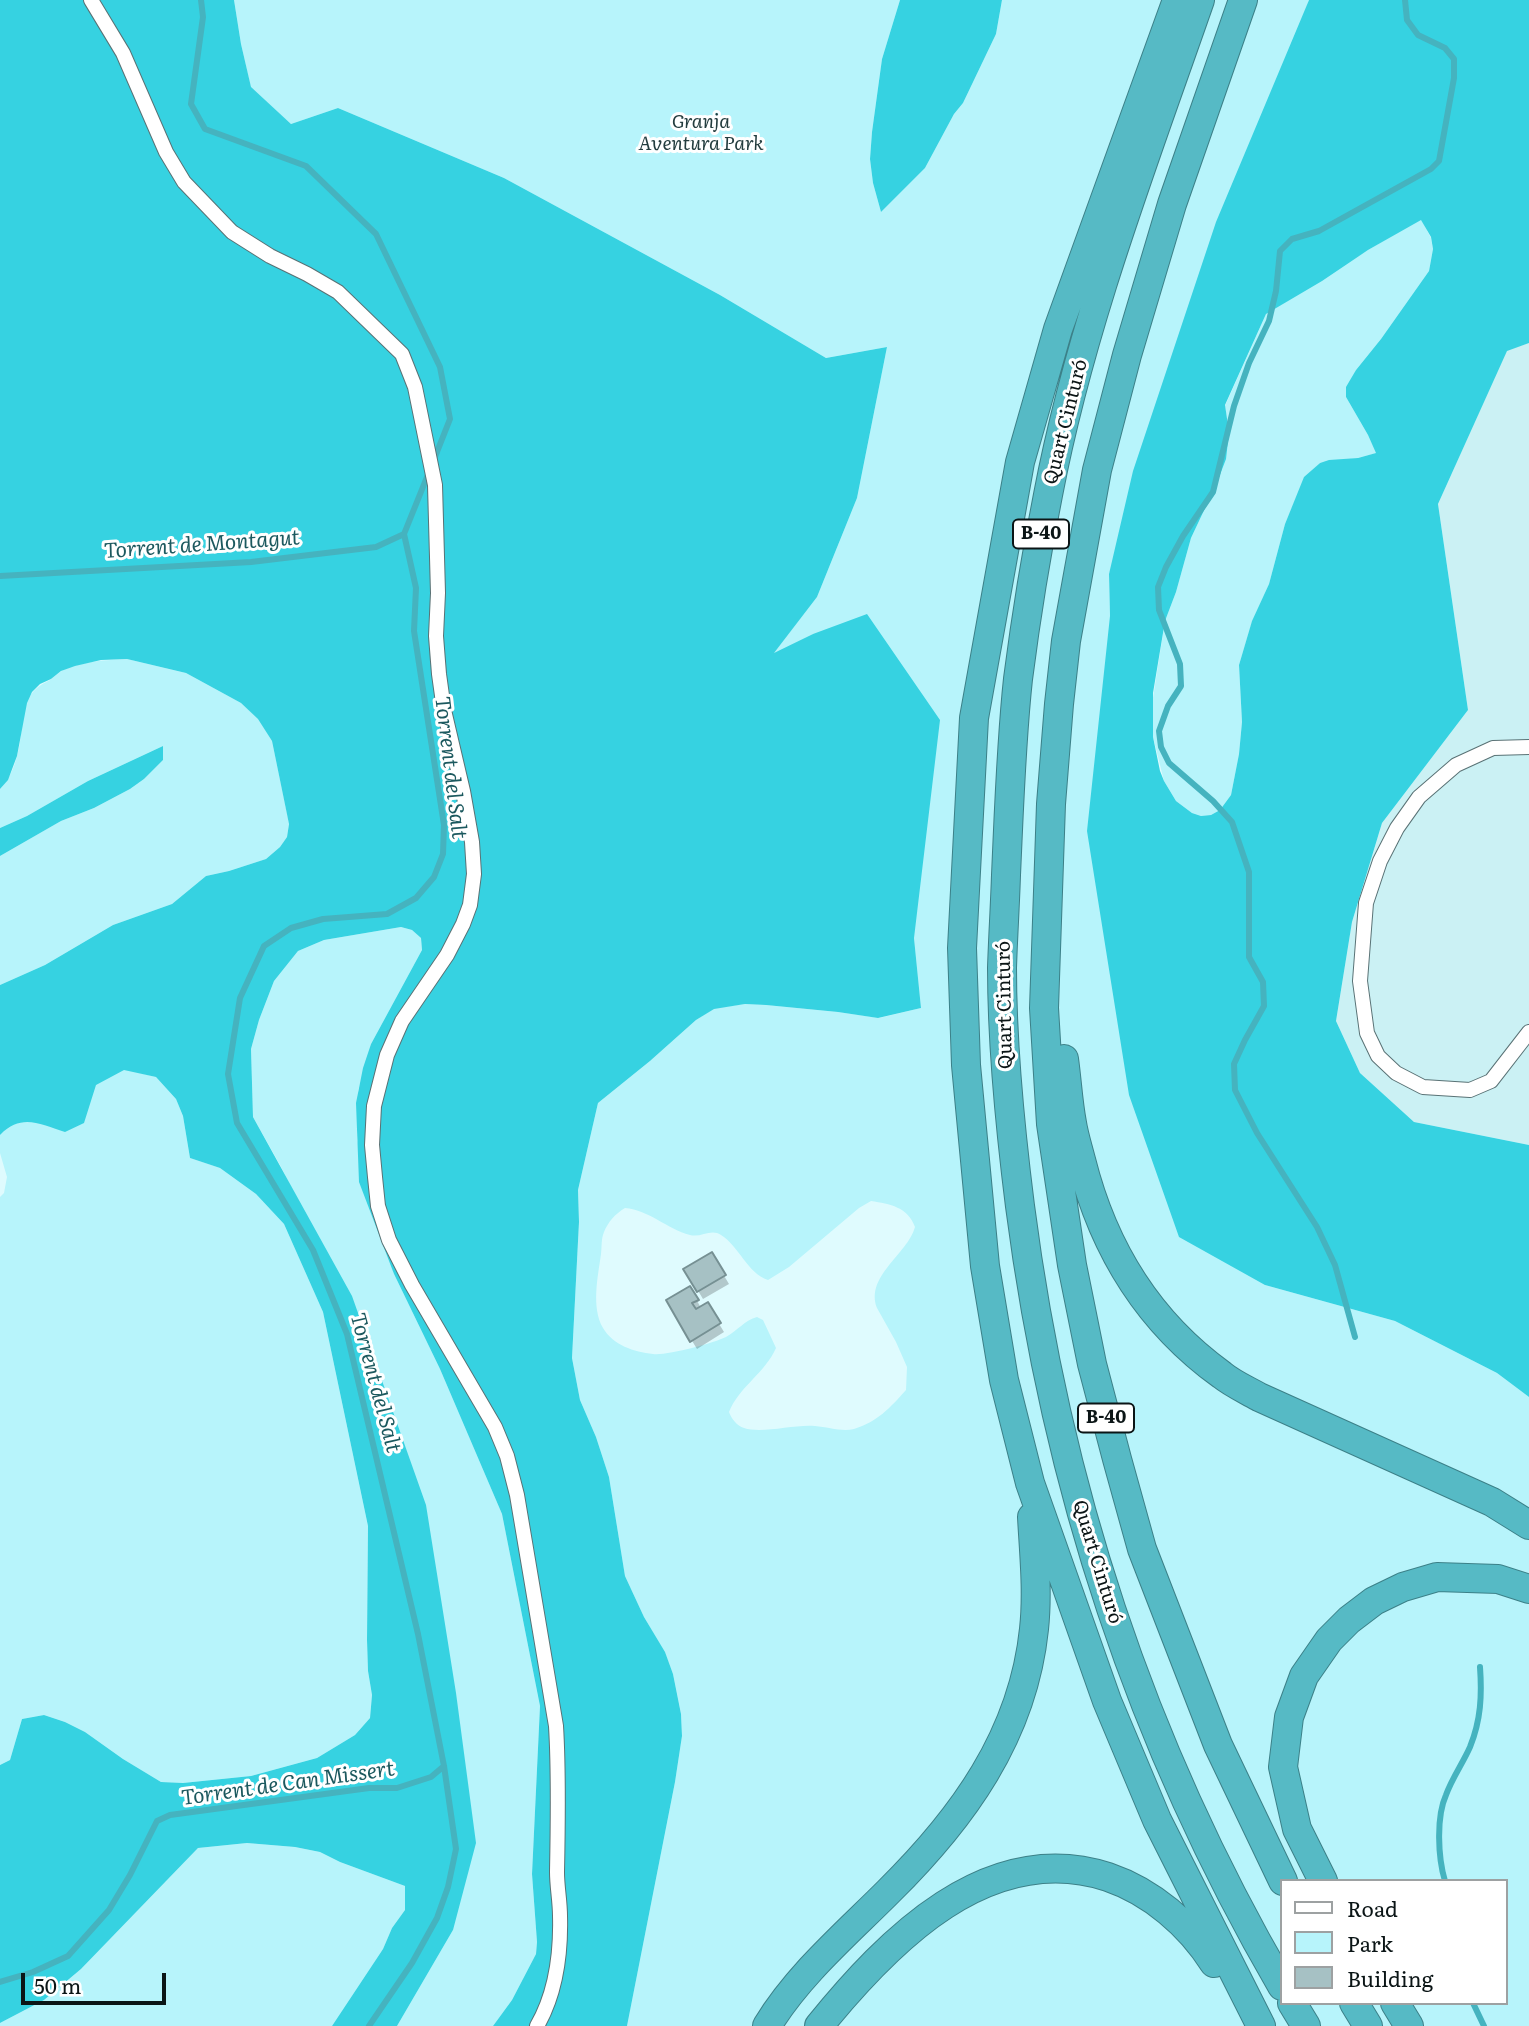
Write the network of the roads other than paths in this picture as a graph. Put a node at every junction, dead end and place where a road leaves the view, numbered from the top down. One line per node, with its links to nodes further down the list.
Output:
1 (91, 0): 19 (street)
2 (1177, 0): 8 (highway)
3 (1200, 0): 15 (highway, Quart Cinturó / B-40)
4 (1243, 0): 6 (highway, Quart Cinturó / B-40)
5 (1529, 747): 7 (street)
6 (1047, 928): 9 (highway); 13 (highway, Quart Cinturó / B-40)
7 (1529, 1032)
8 (1030, 1483): 20 (highway); 22 (highway)
9 (1492, 1502): 10 (highway); 11 (highway)
10 (1529, 1511)
11 (1529, 1525)
12 (1529, 1589): 14 (highway)
13 (1282, 1879)
14 (1322, 1879)
15 (1280, 1982)
16 (1293, 2005): 23 (highway)
17 (1355, 2005): 24 (highway)
18 (1396, 2005): 25 (highway)
19 (537, 2026)
20 (767, 2026)
21 (819, 2026): 22 (highway)
22 (1260, 2026)
23 (1306, 2026)
24 (1368, 2026)
25 (1409, 2026)

